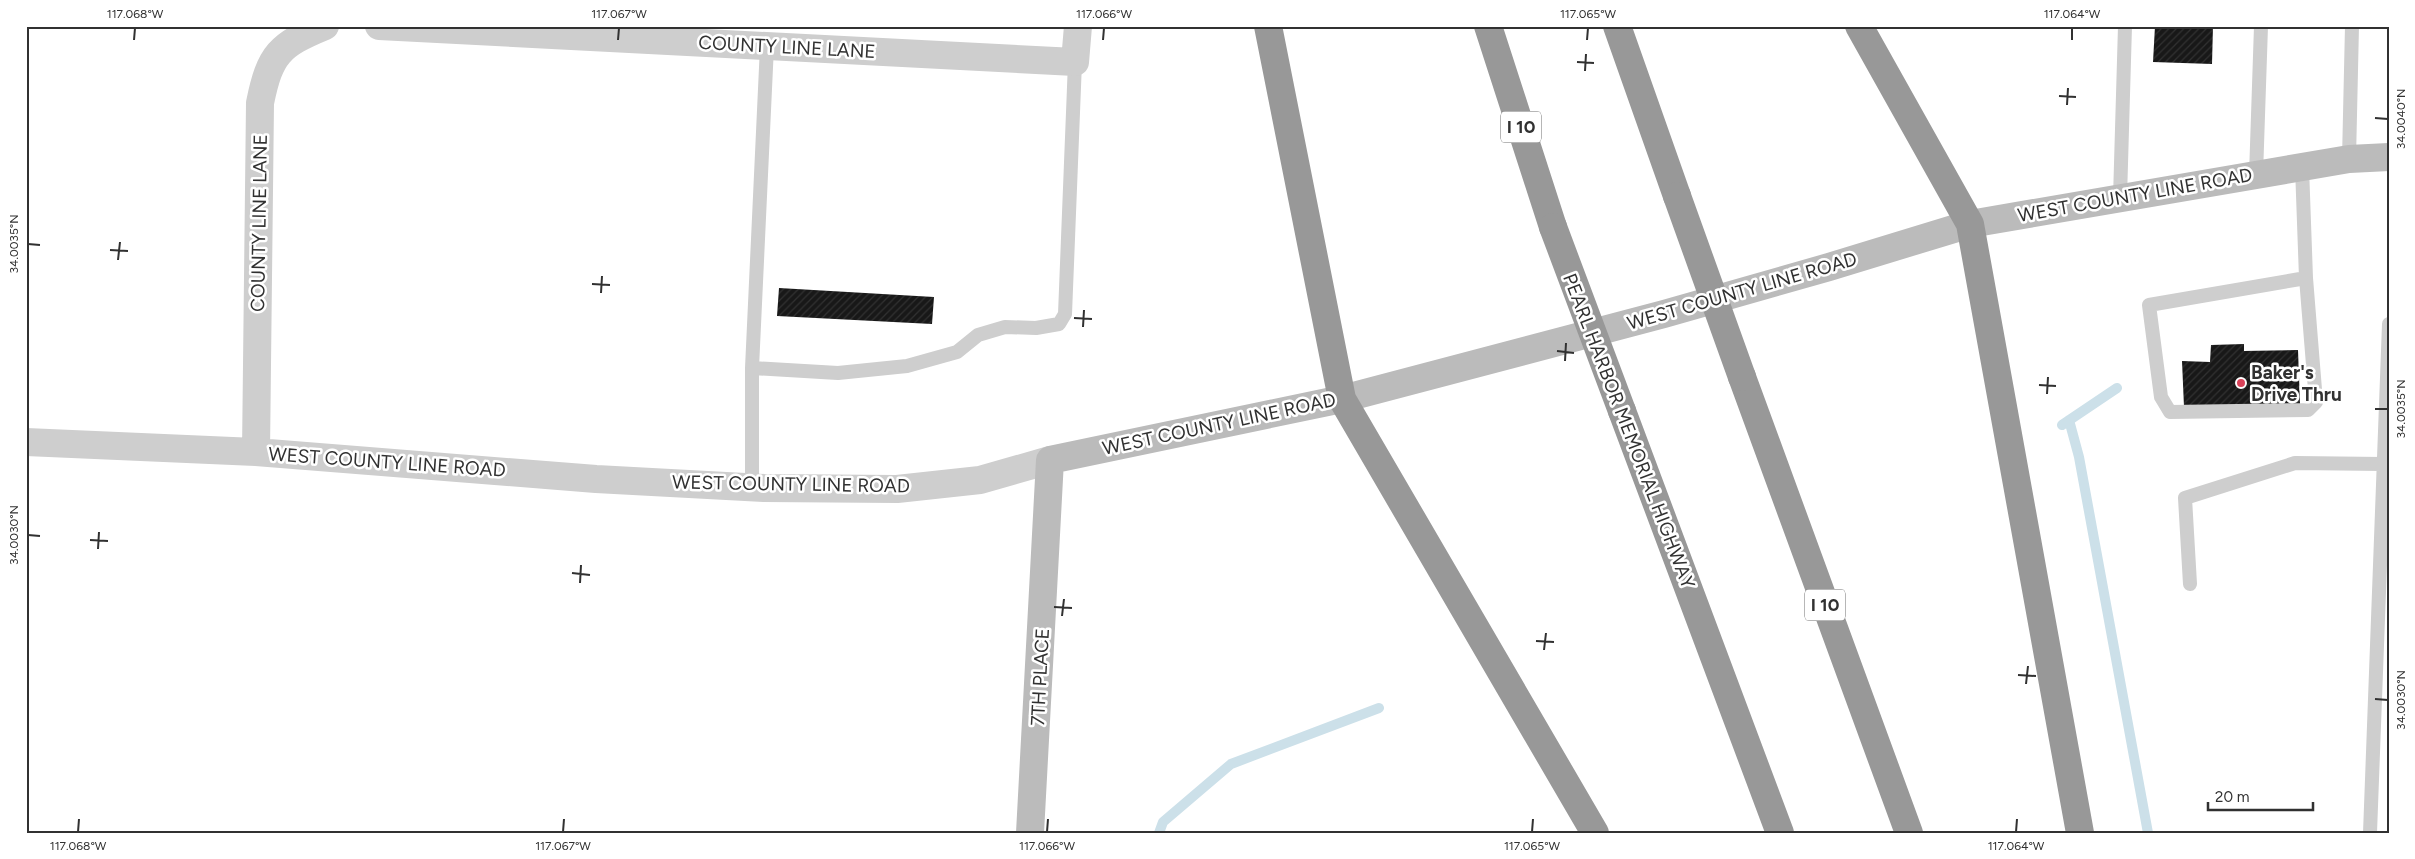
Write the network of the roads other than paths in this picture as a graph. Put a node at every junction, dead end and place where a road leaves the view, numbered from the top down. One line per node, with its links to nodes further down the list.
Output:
1 (325, 26): 25 (street, COUNTY LINE LANE)
2 (380, 26): 11 (street, COUNTY LINE LANE)
3 (1078, 26): 13 (street)
4 (1268, 26): 23 (highway)
5 (1488, 26): 33 (highway, PEARL HARBOR MEMORIAL HIGHWAY / I 10, bridge)
6 (1617, 26): 34 (highway, I 10, bridge)
7 (1859, 26): 19 (highway)
8 (2125, 26): 18 (lane)
9 (2261, 26): 17 (lane)
10 (2352, 26): 15 (lane)
11 (564, 31): 12 (street, COUNTY LINE LANE)
12 (767, 46): 13 (street, COUNTY LINE LANE); 22 (lane)
13 (1076, 62): 22 (lane)
14 (2389, 157): 15 (street, WEST COUNTY LINE ROAD)
15 (2348, 159): 16 (street, WEST COUNTY LINE ROAD)
16 (2302, 167): 17 (street, WEST COUNTY LINE ROAD); 20 (lane)
17 (2256, 175): 18 (street, WEST COUNTY LINE ROAD)
18 (2120, 198): 19 (street, WEST COUNTY LINE ROAD)
19 (1970, 224): 23 (street, WEST COUNTY LINE ROAD); 35 (highway)
20 (2306, 278): 20 (lane)
21 (2389, 324): 27 (lane)
22 (752, 368): 28 (lane)
23 (1342, 399): 26 (street, WEST COUNTY LINE ROAD); 32 (highway)
24 (26, 442): 25 (street, WEST COUNTY LINE ROAD)
25 (256, 452): 28 (street, WEST COUNTY LINE ROAD)
26 (1050, 460): 28 (street, WEST COUNTY LINE ROAD); 31 (street, 7TH PLACE)
27 (2383, 464): 29 (lane); 30 (lane)
28 (752, 487)
29 (2386, 496): 36 (lane)
30 (2190, 584)
31 (1030, 833)
32 (1595, 833)
33 (1780, 833)
34 (1909, 833)
35 (2080, 833)
36 (2370, 833)

